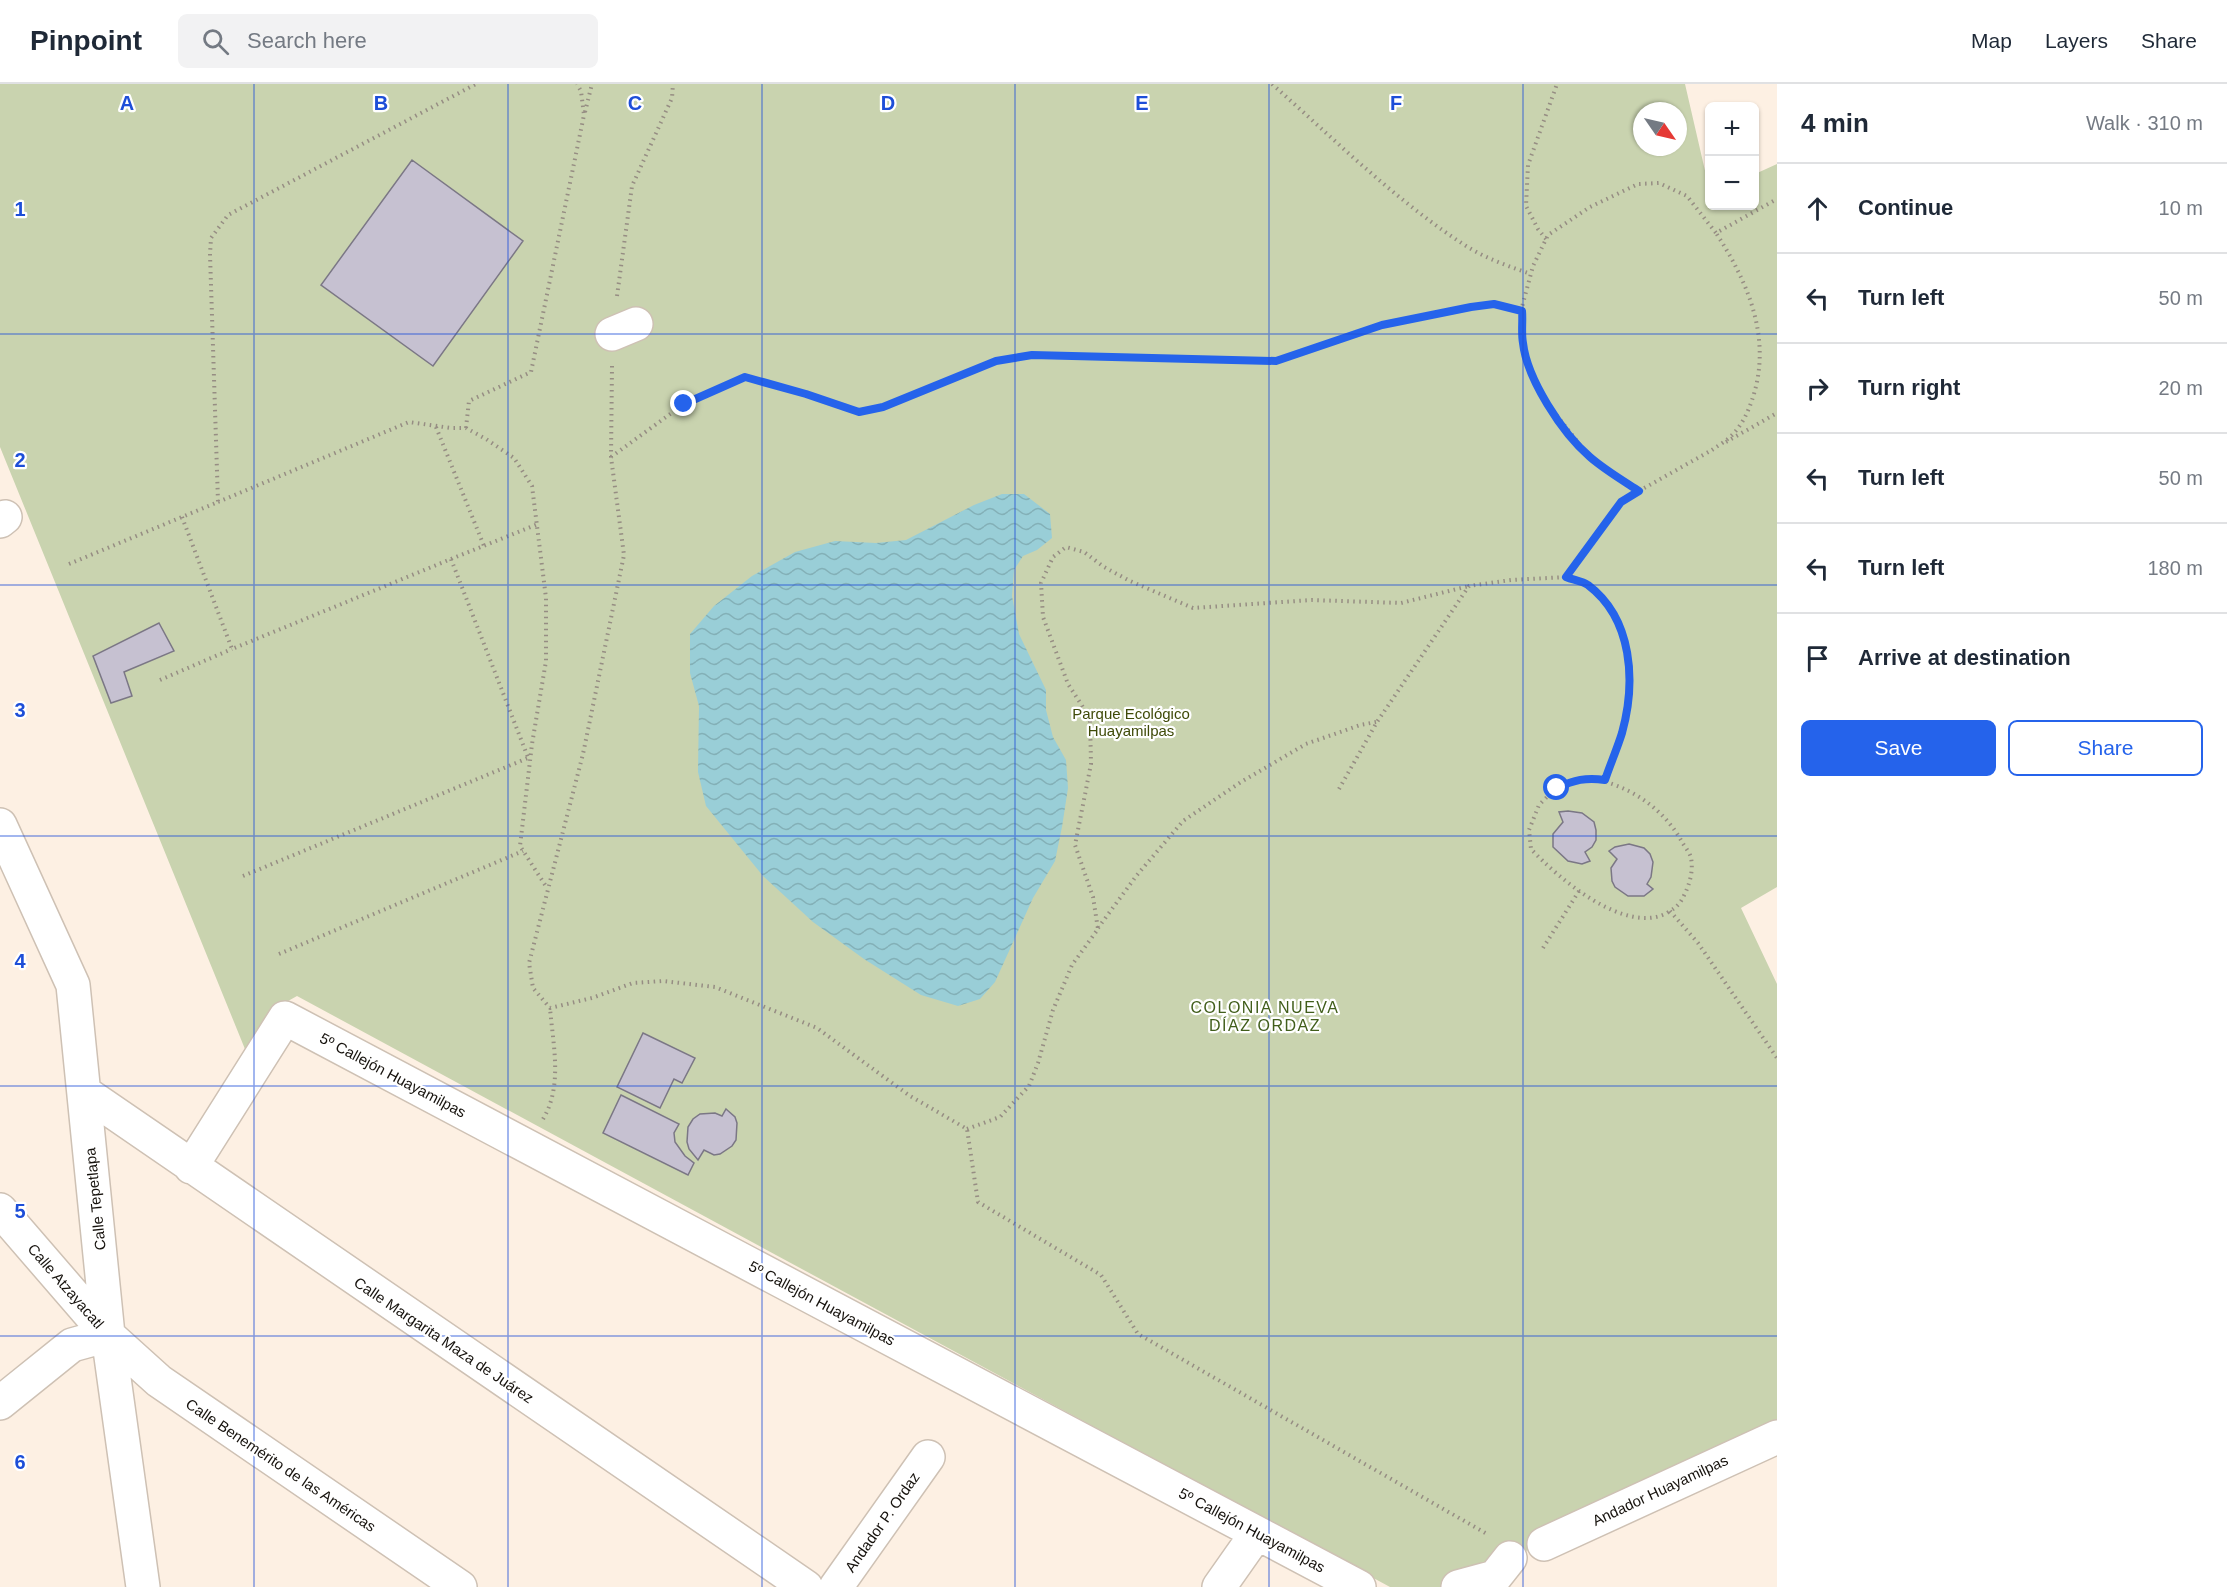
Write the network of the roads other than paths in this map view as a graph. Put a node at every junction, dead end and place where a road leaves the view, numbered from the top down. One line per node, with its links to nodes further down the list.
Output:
1 (0, 825): 2 (street, Calle Tepetlapa)
2 (84, 1092): 3 (street, Calle Margarita Maza de Juárez); 5 (street, Calle Tepetlapa)
3 (191, 1167): 9 (street, 5º Callejón Huayamilpas); 14 (street, Calle Margarita Maza de Juárez)
4 (0, 1210): 5 (street, Calle Atzayacatl)
5 (108, 1335): 6 (street); 12 (street, Calle Tepetlapa); 13 (street, Calle Benemérito de las Américas)
6 (0, 1403)
7 (1776, 1439): 10 (street, Andador Huayamilpas)
8 (928, 1457): 15 (street, Andador P. Ordaz)
9 (1257, 1533): 16 (street); 17 (street, 5º Callejón Huayamilpas)
10 (1544, 1544)
11 (1506, 1574): 18 (street)
12 (143, 1587)
13 (460, 1587)
14 (806, 1587)
15 (836, 1587)
16 (1219, 1587)
17 (1359, 1587)
18 (1458, 1587)

